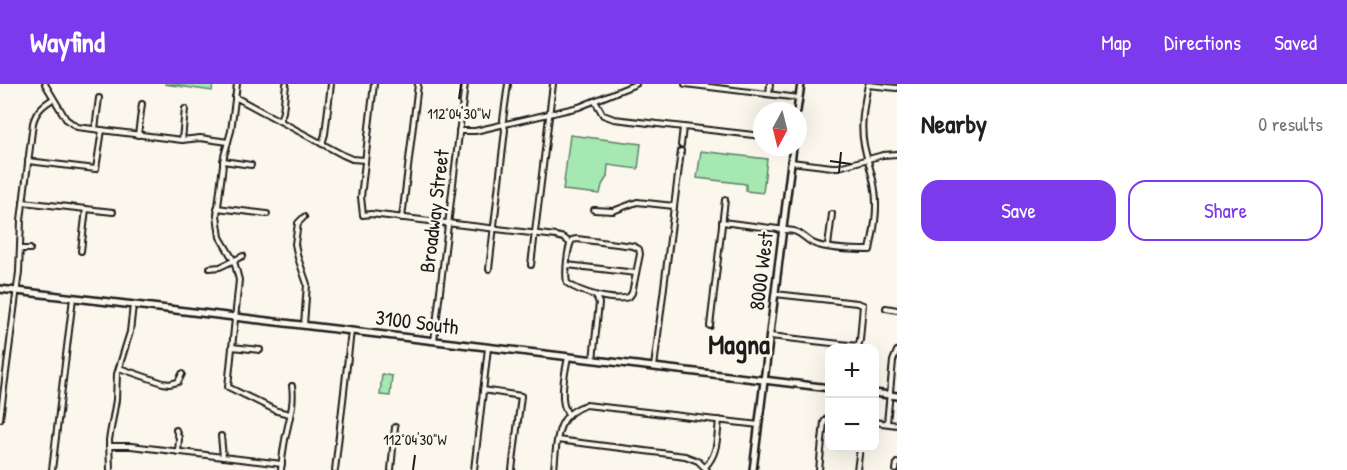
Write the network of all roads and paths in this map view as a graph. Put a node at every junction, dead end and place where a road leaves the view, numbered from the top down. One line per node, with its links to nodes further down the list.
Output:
1 (45, 84): 21 (street)
2 (237, 84): 18 (street)
3 (286, 84): 27 (street)
4 (332, 84): 37 (street)
5 (374, 84): 43 (street)
6 (418, 84): 58 (street)
7 (465, 84): 32 (street, Broadway Street)
8 (508, 84): 28 (street)
9 (553, 84): 26 (street)
10 (636, 84): 22 (street)
11 (685, 84): 15 (street)
12 (770, 84): 17 (street)
13 (801, 84): 20 (street)
14 (868, 85): 16 (street); 42 (street)
15 (725, 86): 17 (street)
16 (897, 88)
17 (769, 94): 20 (street)
18 (235, 97): 27 (street); 36 (street)
19 (99, 98): 30 (street)
20 (799, 98): 23 (street)
21 (53, 99): 30 (street); 44 (street)
22 (595, 101): 26 (street); 29 (street)
23 (798, 102)
24 (142, 104): 33 (street)
25 (185, 109): 35 (street)
26 (549, 115): 28 (street); 63 (street)
27 (280, 120): 37 (street)
28 (504, 125): 32 (street); 61 (street)
29 (683, 127): 34 (street); 38 (street)
30 (95, 129): 31 (street)
31 (102, 130): 33 (street); 44 (street)
32 (459, 131): 60 (street, Broadway Street)
33 (138, 135): 35 (street)
34 (753, 135)
35 (182, 140): 36 (street)
36 (228, 142): 45 (street)
37 (322, 144): 43 (street)
38 (681, 145)
39 (681, 151): 50 (street)
40 (897, 154): 42 (street)
41 (792, 156): 46 (street, 8000 West)
42 (867, 159): 46 (street); 65 (street)
43 (365, 160): 58 (street)
44 (28, 161): 49 (street)
45 (223, 161): 47 (street); 51 (street)
46 (791, 162): 62 (street, 8000 West)
47 (251, 165)
48 (725, 200): 59 (street)
49 (23, 202): 52 (street); 66 (street)
50 (674, 206): 53 (street); 99 (street)
51 (217, 208): 55 (street); 70 (street)
52 (86, 209): 54 (street); 68 (street)
53 (594, 210)
54 (113, 212)
55 (267, 214)
56 (832, 214): 65 (street)
57 (304, 217): 87 (street)
58 (402, 218): 60 (street)
59 (722, 222): 62 (street); 88 (street)
60 (448, 223): 61 (street); 91 (street, Broadway Street)
61 (493, 228): 63 (street); 74 (street)
62 (783, 230): 65 (street); 78 (street, 8000 West)
63 (535, 233): 64 (street); 71 (street)
64 (571, 241): 72 (street); 75 (street)
65 (828, 246)
66 (20, 249): 67 (street); 77 (street)
67 (30, 249)
68 (81, 251)
69 (243, 256): 70 (street)
70 (234, 261): 73 (street); 86 (street)
71 (531, 265)
72 (567, 265): 75 (street); 79 (street)
73 (210, 268)
74 (489, 269)
75 (636, 273): 80 (street)
76 (0, 289): 77 (street, 3100 South)
77 (16, 291): 81 (street, 3100 South); 109 (street)
78 (775, 294): 90 (street, 8000 West); 90 (street)
79 (596, 295): 80 (street); 82 (street)
80 (605, 296): 82 (street)
81 (73, 298): 83 (street, 3100 South); 127 (street)
82 (599, 303): 97 (street)
83 (133, 305): 86 (street, 3100 South); 98 (street)
84 (886, 308): 85 (street)
85 (897, 310)
86 (236, 317): 87 (street, 3100 South); 92 (street)
87 (304, 325): 89 (street, 3100 South)
88 (710, 326)
89 (351, 331): 91 (street, 3100 South); 129 (street)
90 (770, 336): 101 (street, 8000 West)
91 (434, 341): 93 (street, 3100 South)
92 (232, 347): 94 (street); 107 (street)
93 (488, 348): 96 (street, 3100 South); 104 (street)
94 (260, 350)
95 (897, 351): 106 (street)
96 (568, 357): 97 (street, 3100 South); 108 (street)
97 (592, 360): 99 (street, 3100 South)
98 (119, 368): 100 (street); 120 (street)
99 (654, 368): 101 (street, 3100 South)
100 (182, 374)
101 (765, 380): 103 (street, 3100 South); 115 (street, 8000 West)
102 (292, 386): 107 (street)
103 (825, 387)
104 (483, 390): 131 (street); 132 (street)
105 (879, 394): 106 (street)
106 (894, 395): 113 (street)
107 (290, 414): 125 (street)
108 (568, 414): 110 (street); 119 (street)
109 (0, 419)
110 (719, 420): 115 (street); 126 (street)
111 (825, 421): 135 (street)
112 (879, 422): 113 (street)
113 (887, 423): 114 (street)
114 (897, 424)
115 (759, 425): 134 (street, 8000 West)
116 (395, 427): 130 (street)
117 (176, 430): 121 (street)
118 (221, 436): 123 (street)
119 (557, 440): 126 (street); 133 (street)
120 (109, 447): 121 (street); 128 (street)
121 (178, 452): 123 (street)
122 (859, 452): 136 (street)
123 (224, 457): 125 (street)
124 (897, 463): 137 (street)
125 (281, 467)
126 (706, 468)
127 (52, 470)
128 (110, 470)
129 (334, 470)
130 (391, 470)
131 (474, 470)
132 (512, 470)
133 (554, 470)
134 (753, 470)
135 (819, 470)
136 (857, 470)
137 (896, 470)

